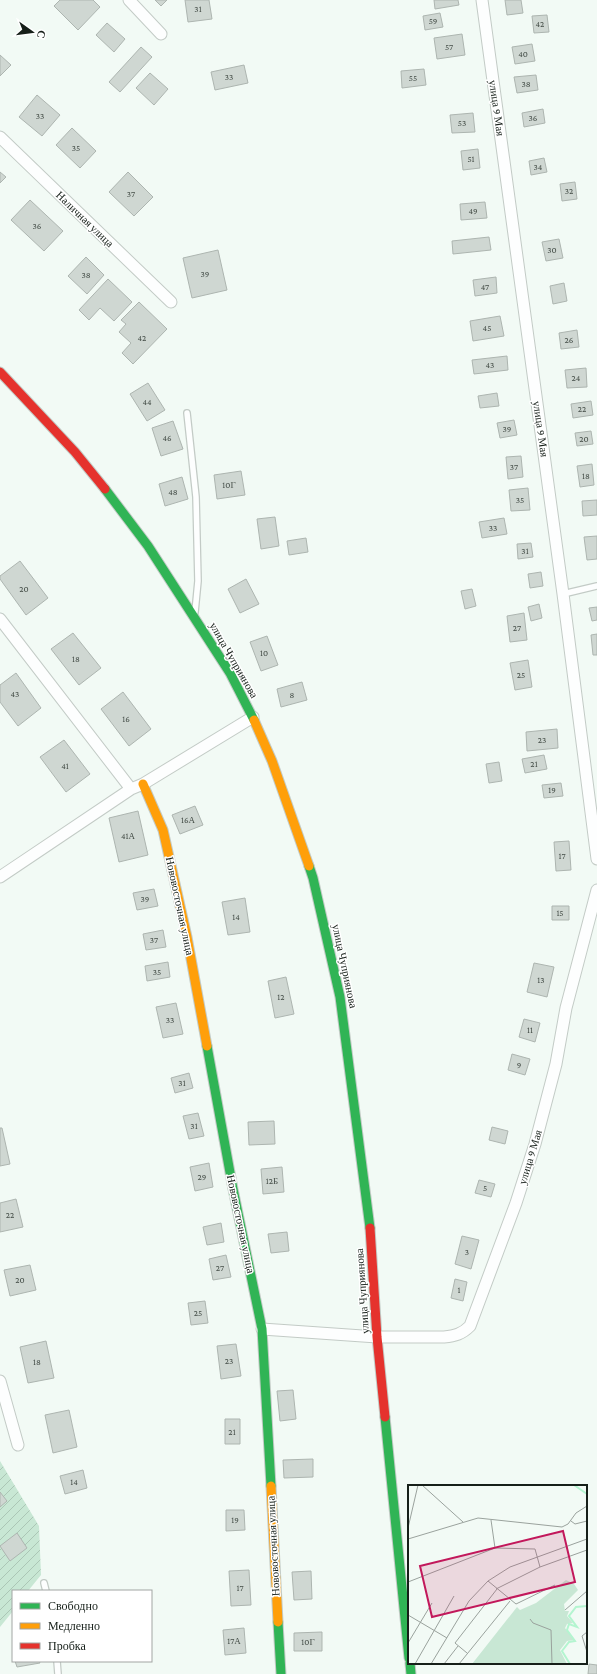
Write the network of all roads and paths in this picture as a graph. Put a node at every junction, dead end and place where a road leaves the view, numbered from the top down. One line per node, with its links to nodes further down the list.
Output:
1 (129, 0): 3 (street)
2 (482, 0): 9 (street, улица 9 Мая)
3 (161, 34)
4 (0, 137): 5 (street, Наличная улица)
5 (171, 302)
6 (0, 372): 10 (street, улица Чуприянова)
7 (187, 413): 10 (lane)
8 (597, 586): 9 (lane)
9 (563, 594): 15 (street, улица 9 Мая)
10 (195, 616): 12 (street, улица Чуприянова)
11 (0, 619): 14 (street)
12 (253, 717): 13 (street); 19 (street, улица Чуприянова)
13 (143, 784): 14 (street); 18 (street, Нововосточная улица)
14 (131, 789): 16 (street)
15 (597, 858)
16 (0, 877)
17 (597, 890): 19 (street, улица 9 Мая)
18 (262, 1330): 19 (street, улица 9 Мая); 28 (street, Нововосточная улица)
19 (377, 1337): 24 (street, улица Чуприянова)
20 (0, 1381): 21 (street)
21 (18, 1445)
22 (44, 1583): 23 (lane)
23 (46, 1590)
24 (408, 1648)
25 (57, 1662): 27 (lane)
26 (410, 1664): 29 (street)
27 (58, 1674)
28 (281, 1674)
29 (411, 1674)

